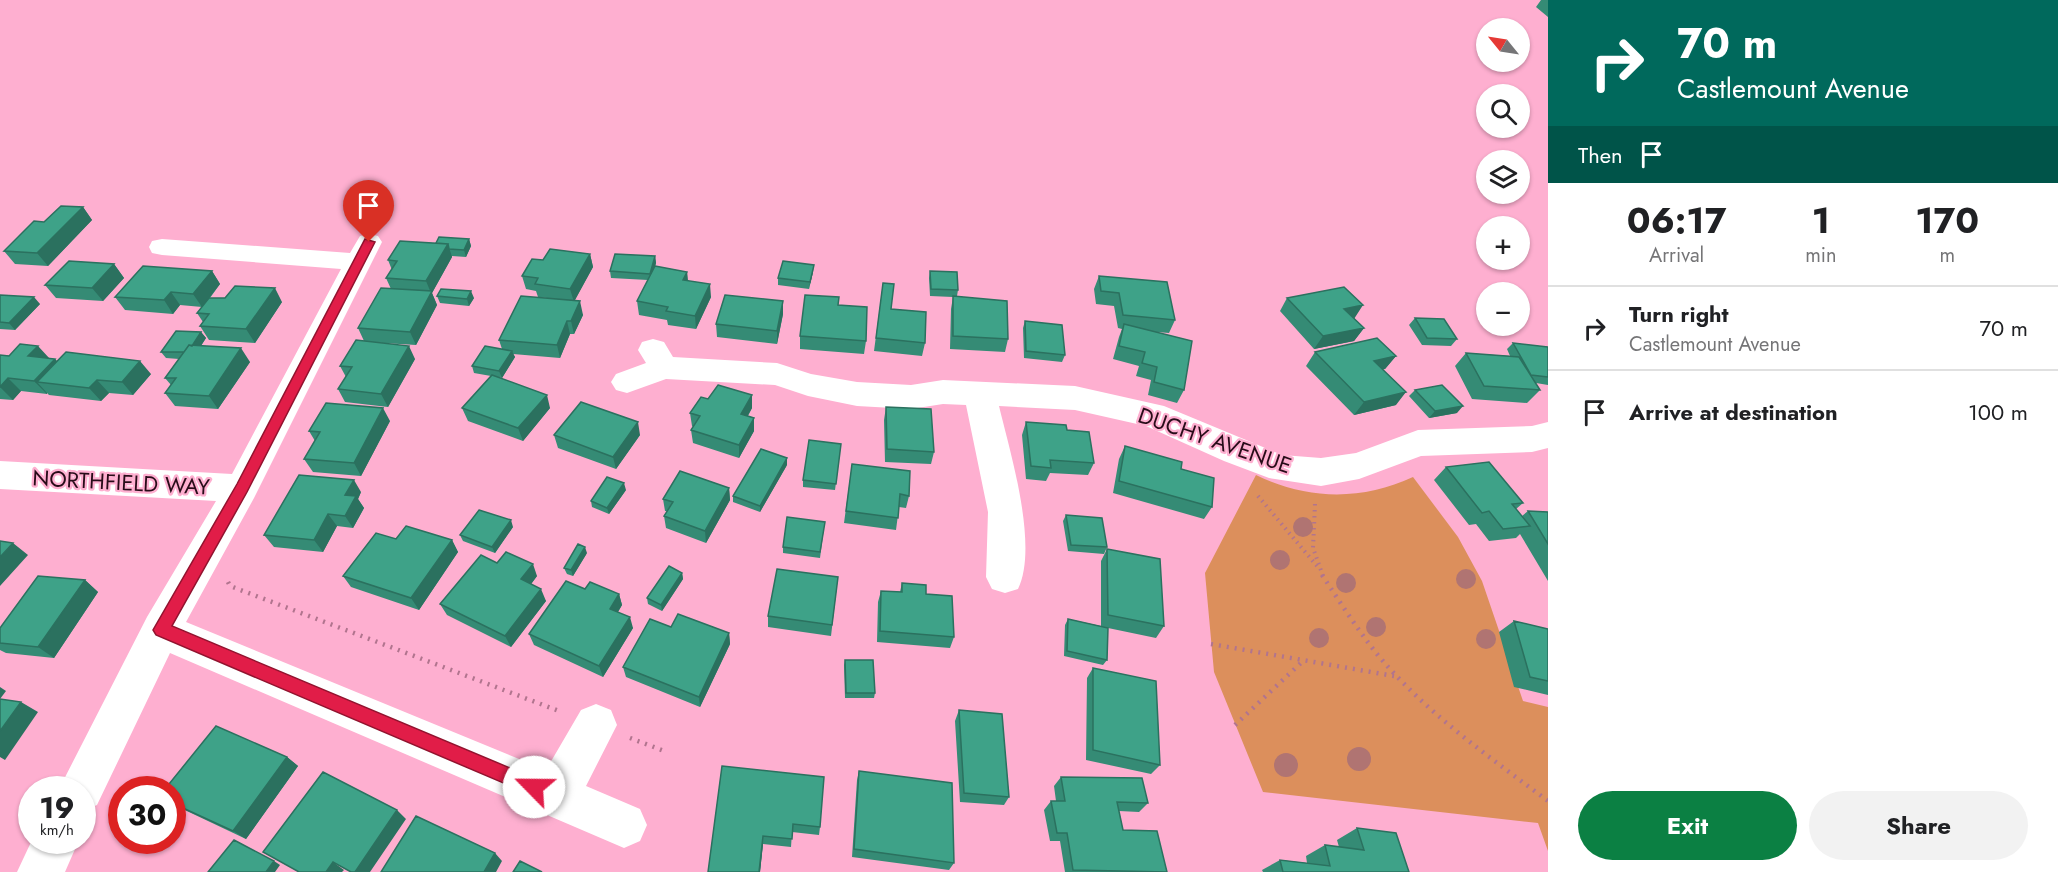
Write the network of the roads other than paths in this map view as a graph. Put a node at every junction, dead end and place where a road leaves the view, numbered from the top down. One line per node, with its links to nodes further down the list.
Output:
1 (162, 247): 6 (street)
2 (627, 382): 3 (street, DUCHY AVENUE)
3 (980, 394): 4 (street, DUCHY AVENUE); 7 (street)
4 (1543, 444)
5 (0, 475): 6 (street, NORTHFIELD WAY)
6 (242, 488): 8 (street)
7 (1005, 577)
8 (161, 630): 10 (street); 11 (street)
9 (596, 725): 11 (street)
10 (88, 776)
11 (556, 796): 12 (street)
12 (624, 825)
13 (49, 854): 14 (street)
14 (40, 872)

